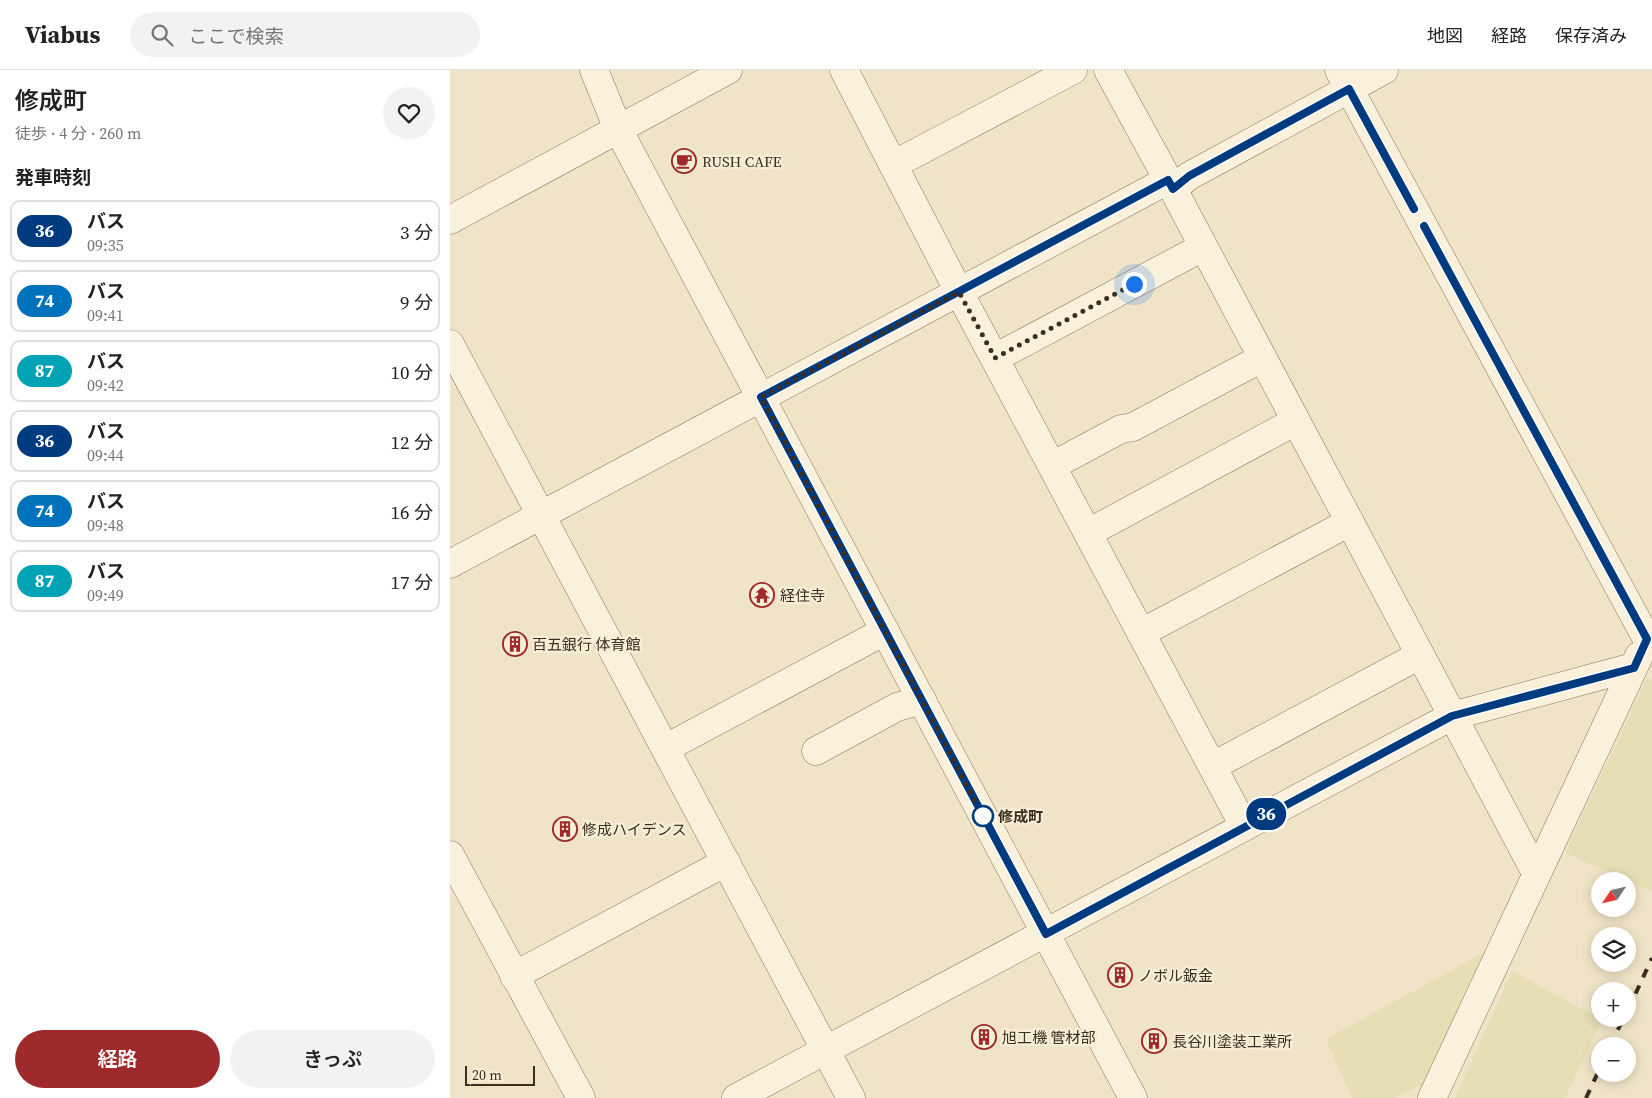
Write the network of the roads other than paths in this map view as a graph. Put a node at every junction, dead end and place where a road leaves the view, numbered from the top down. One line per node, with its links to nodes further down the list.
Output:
1 (594, 70): 8 (street)
2 (728, 70): 8 (street)
3 (844, 70): 9 (street)
4 (1074, 70): 9 (street)
5 (1108, 70): 10 (street)
6 (1384, 70): 7 (street)
7 (1344, 79): 10 (street); 26 (street)
8 (618, 129): 11 (street); 17 (street)
9 (893, 165): 13 (street)
10 (1170, 185): 12 (street); 13 (street)
11 (452, 216)
12 (1203, 246): 15 (street); 16 (street)
13 (959, 292): 15 (street); 17 (street)
14 (450, 344): 20 (street)
15 (995, 358): 19 (street)
16 (1262, 358): 18 (street); 19 (street)
17 (761, 397): 20 (street); 24 (street)
18 (1296, 421): 21 (street); 22 (street)
19 (1052, 466): 22 (street)
20 (541, 515): 23 (street); 31 (street)
21 (1350, 522): 25 (street); 27 (street)
22 (1088, 533): 25 (street)
23 (450, 564)
24 (885, 631): 29 (street); 31 (street)
25 (1141, 633): 33 (street)
26 (1650, 635): 28 (street)
27 (1420, 655): 30 (street); 33 (street)
28 (1634, 668): 30 (street); 37 (street)
29 (922, 700): 32 (street); 38 (street)
30 (1452, 716): 34 (street); 37 (street)
31 (666, 748): 36 (street)
32 (816, 751)
33 (1213, 766): 34 (street)
34 (1244, 826): 38 (street)
35 (450, 855): 39 (street)
36 (726, 862): 39 (street); 40 (street)
37 (1536, 873): 45 (street)
38 (1046, 934): 40 (street); 44 (street)
39 (514, 976): 42 (street)
40 (826, 1050): 41 (street); 43 (street)
41 (744, 1096)
42 (580, 1098)
43 (851, 1098)
44 (1133, 1098)
45 (1432, 1098)

